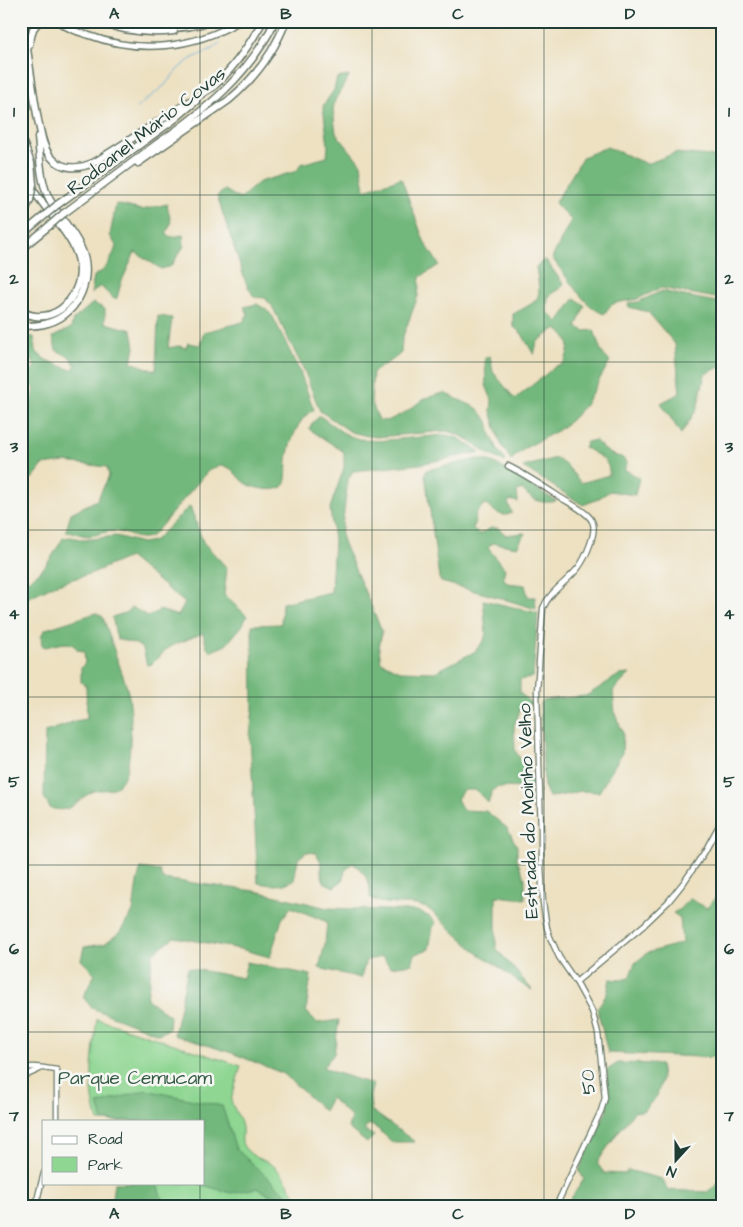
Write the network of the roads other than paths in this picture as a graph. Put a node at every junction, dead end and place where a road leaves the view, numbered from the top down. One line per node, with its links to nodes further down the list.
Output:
1 (23, 21): 14 (highway)
2 (39, 21): 14 (highway)
3 (57, 21): 9 (main road)
4 (95, 21): 13 (highway)
5 (119, 21): 13 (highway)
6 (146, 21): 7 (highway)
7 (173, 21)
8 (211, 21): 13 (highway)
9 (240, 21)
10 (263, 21): 15 (highway, Rodoanel Mário Covas)
11 (275, 21): 21 (highway, Rodoanel Mário Covas)
12 (286, 21): 21 (highway)
13 (187, 27)
14 (28, 54): 16 (highway)
15 (214, 86): 16 (highway); 23 (highway, Rodoanel Mário Covas, bridge)
16 (35, 102): 26 (highway)
17 (21, 137): 20 (highway)
18 (21, 170): 20 (highway)
19 (21, 174): 20 (highway)
20 (31, 184): 22 (highway, bridge); 25 (highway)
21 (96, 189): 24 (highway, Rodoanel Mário Covas, bridge)
22 (21, 219)
23 (21, 235)
24 (21, 251)
25 (21, 311)
26 (21, 326)
27 (508, 466): 29 (street, Estrada do Moinho Velho)
28 (722, 820): 29 (street)
29 (576, 982): 34 (street, 50)
30 (21, 1071): 31 (street)
31 (57, 1120)
32 (42, 1181): 33 (street)
33 (36, 1206)
34 (556, 1206)

